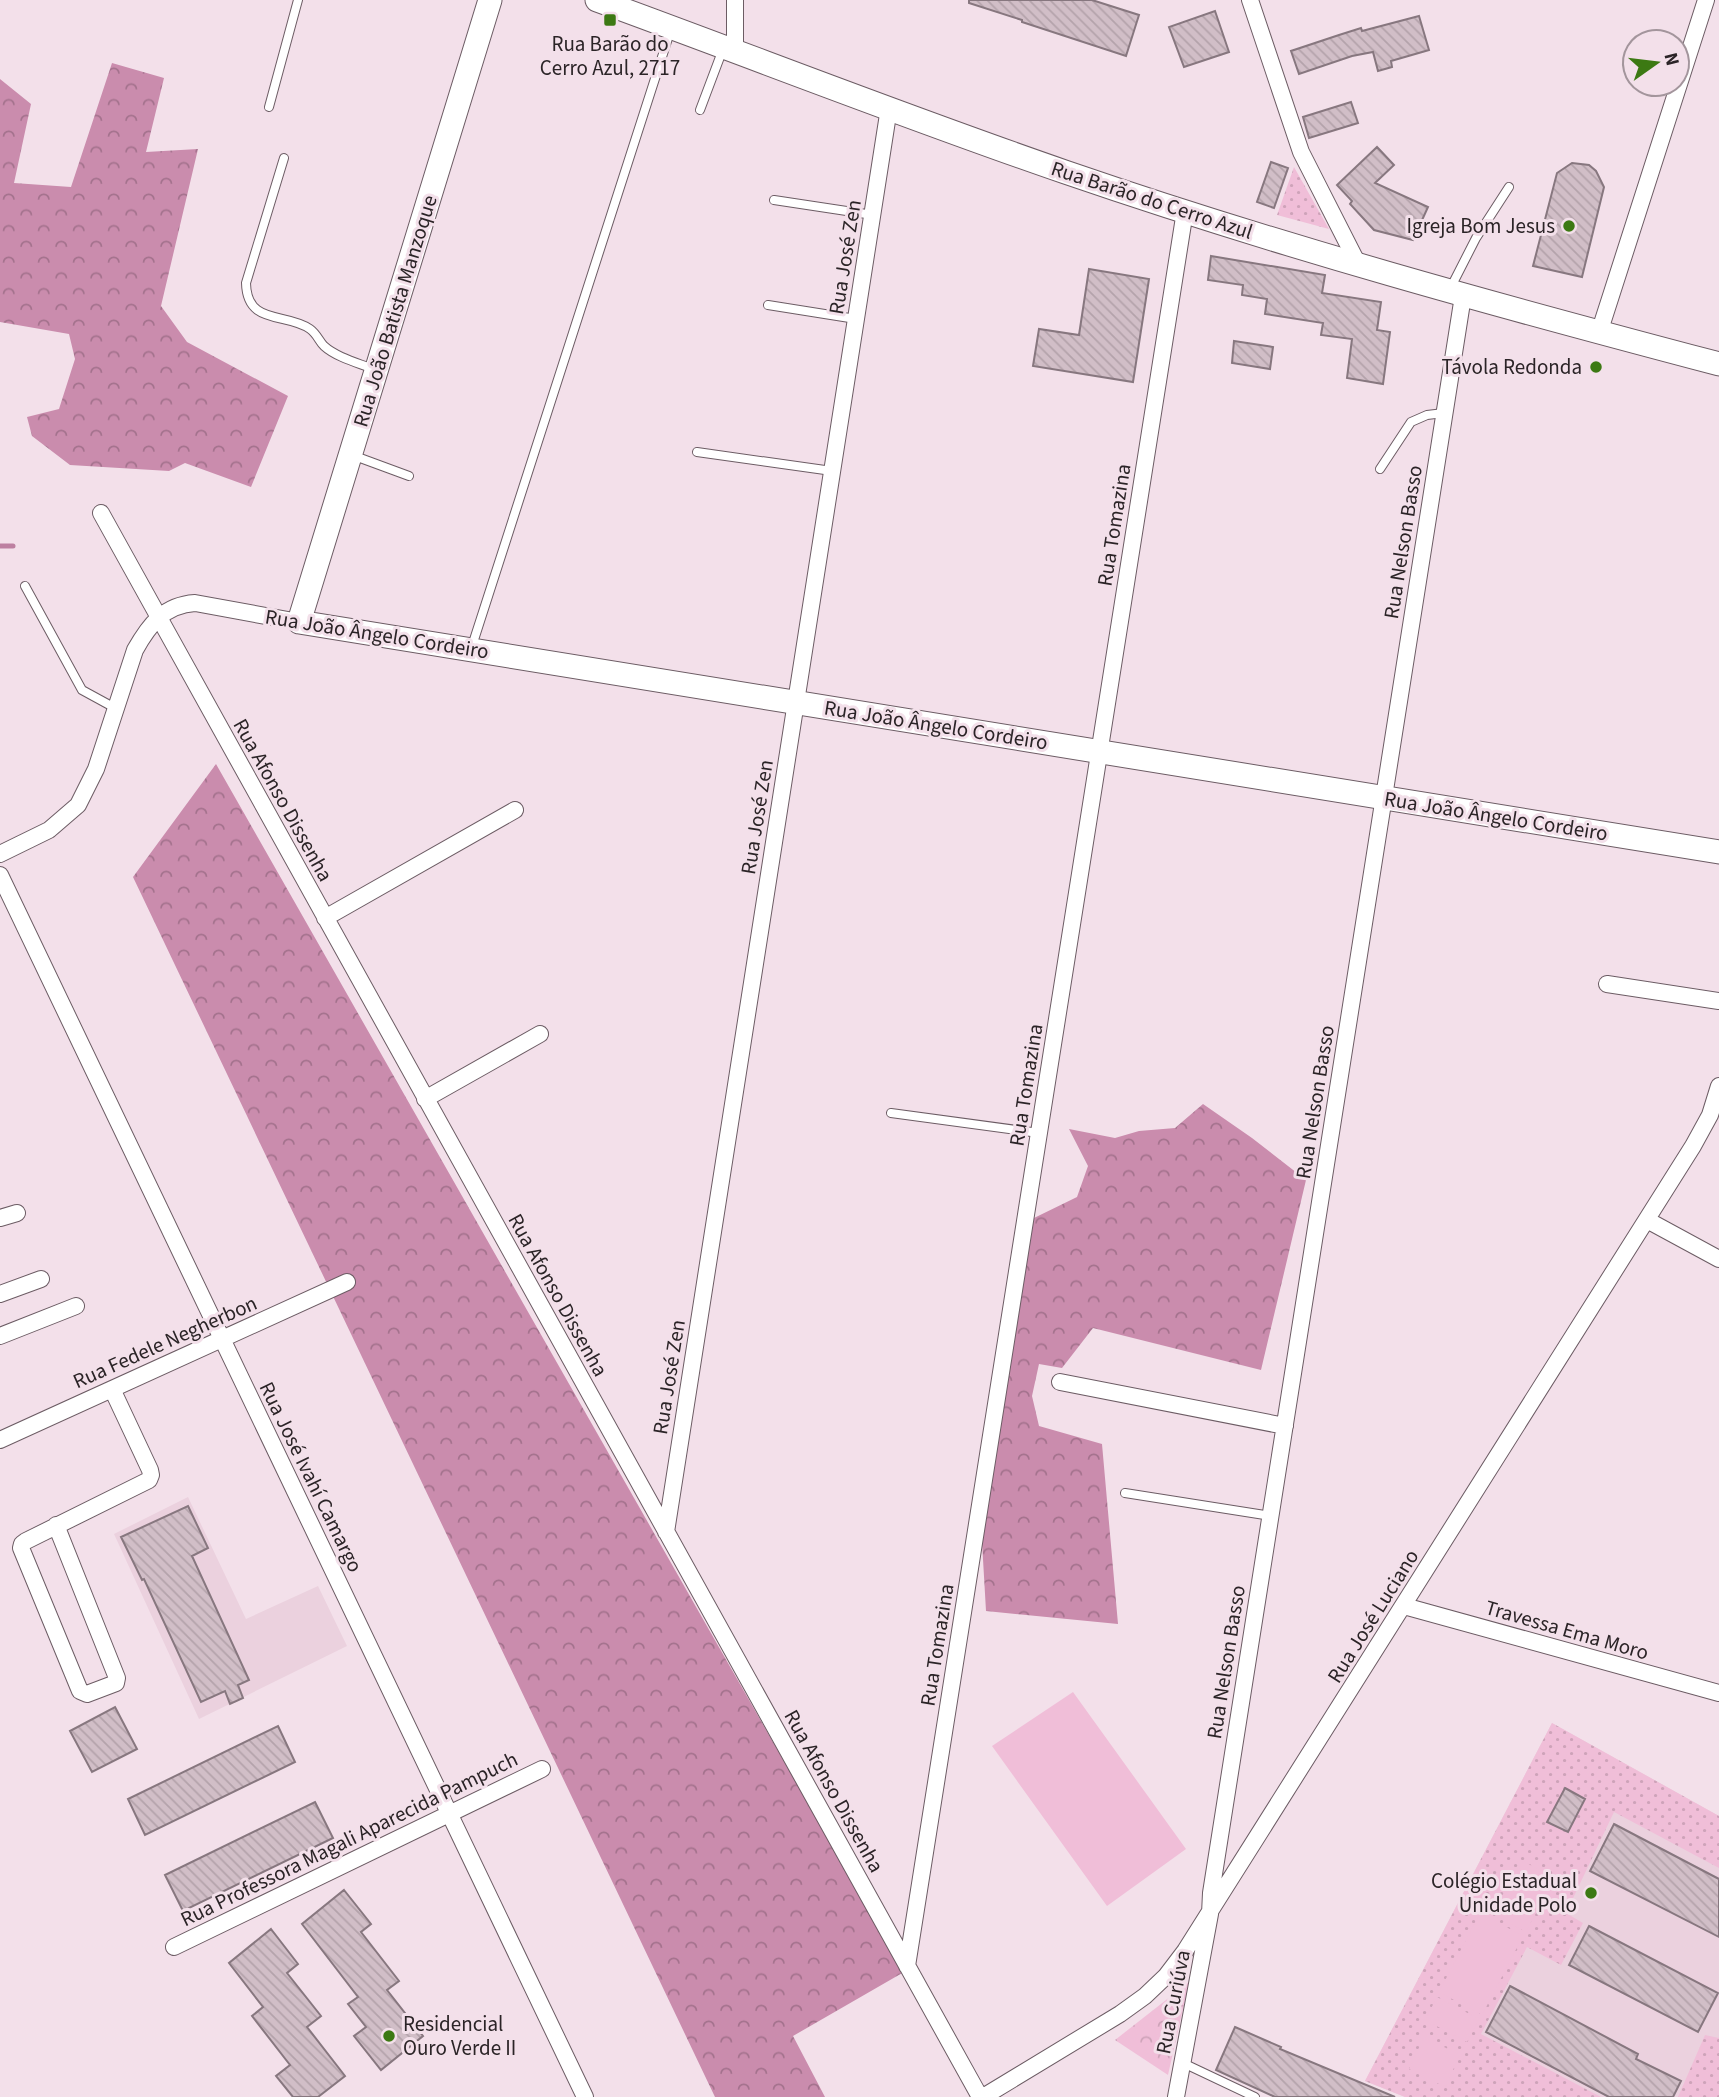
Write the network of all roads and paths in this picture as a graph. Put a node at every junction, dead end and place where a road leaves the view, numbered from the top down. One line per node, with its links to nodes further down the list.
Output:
1 (298, 0): 9 (lane)
2 (490, 0): 23 (street, Rua João Batista Manzoque)
3 (597, 0): 7 (street, Rua Barão do Cerro Azul)
4 (735, 0): 8 (street)
5 (1250, 0): 17 (street)
6 (1706, 0): 21 (street)
7 (671, 27): 8 (street, Rua Barão do Cerro Azul); 34 (lane)
8 (730, 48): 10 (street, Rua Barão do Cerro Azul); 11 (lane)
9 (269, 107)
10 (889, 108): 15 (street, Rua Barão do Cerro Azul); 16 (street, Rua José Zen)
11 (700, 110)
12 (284, 158): 23 (lane)
13 (1509, 187): 18 (lane)
14 (774, 200): 16 (lane)
15 (1185, 211): 17 (street, Rua Barão do Cerro Azul); 37 (street, Rua Tomazina)
16 (873, 215): 20 (street, Rua José Zen)
17 (1359, 266): 18 (street, Rua Barão do Cerro Azul)
18 (1456, 294): 21 (street, Rua Barão do Cerro Azul); 24 (street, Rua Nelson Basso)
19 (768, 305): 20 (lane)
20 (856, 319): 28 (street, Rua José Zen)
21 (1599, 333): 22 (street, Rua Barão do Cerro Azul)
22 (1719, 364)
23 (377, 370): 26 (street, Rua João Batista Manzoque)
24 (1444, 413): 27 (lane); 38 (street, Rua Nelson Basso)
25 (697, 452): 28 (lane)
26 (350, 454): 29 (lane); 33 (street, Rua João Batista Manzoque)
27 (1380, 469)
28 (832, 471): 35 (street, Rua José Zen)
29 (409, 475)
30 (100, 513): 32 (street, Rua Afonso Dissenha)
31 (25, 586): 36 (lane)
32 (158, 618): 33 (street, Rua João Ângelo Cordeiro); 36 (street); 43 (street, Rua Afonso Dissenha)
33 (299, 622): 34 (street, Rua João Ângelo Cordeiro)
34 (471, 649): 35 (street, Rua João Ângelo Cordeiro)
35 (796, 702): 37 (street, Rua João Ângelo Cordeiro); 68 (street, Rua José Zen)
36 (115, 708): 41 (street)
37 (1100, 751): 38 (street, Rua João Ângelo Cordeiro); 50 (street, Rua Tomazina)
38 (1384, 797): 40 (street, Rua João Ângelo Cordeiro); 63 (street, Rua Nelson Basso)
39 (515, 810): 43 (street)
40 (1719, 852)
41 (0, 854)
42 (0, 875): 60 (street, Rua José Ivahí Camargo)
43 (325, 918): 48 (street, Rua Afonso Dissenha)
44 (1607, 984): 45 (street)
45 (1719, 1001)
46 (540, 1034): 48 (street)
47 (1719, 1086): 53 (street, Rua José Luciano)
48 (425, 1099): 68 (street, Rua Afonso Dissenha)
49 (891, 1113): 50 (lane)
50 (1039, 1133): 75 (street, Rua Tomazina)
51 (17, 1213): 52 (street)
52 (0, 1219)
53 (1647, 1220): 54 (street); 69 (street, Rua José Luciano)
54 (1719, 1259)
55 (41, 1279): 57 (street)
56 (347, 1282): 60 (street, Rua Fedele Negherbon)
57 (0, 1294)
58 (76, 1306): 59 (street)
59 (0, 1336)
60 (222, 1339): 62 (street, Rua Fedele Negherbon); 72 (street, Rua José Ivahí Camargo)
61 (1060, 1382): 63 (street)
62 (112, 1389): 64 (street, Rua Fedele Negherbon); 67 (street)
63 (1285, 1426): 66 (street, Rua Nelson Basso)
64 (0, 1440)
65 (1125, 1493): 66 (lane)
66 (1271, 1516): 73 (street, Rua Nelson Basso)
67 (56, 1525): 67 (street)
68 (666, 1532): 75 (street, Rua Afonso Dissenha)
69 (1404, 1606): 70 (street, Travessa Ema Moro); 73 (street, Rua José Luciano)
70 (1719, 1693)
71 (542, 1769): 72 (street, Rua Professora Magali Aparecida Pampuch)
72 (449, 1814): 74 (street, Rua Professora Magali Aparecida Pampuch); 77 (street, Rua José Ivahí Camargo)
73 (1210, 1914): 76 (street, Rua Curiúva); 78 (street, Rua José Luciano)
74 (174, 1947)
75 (907, 1966): 78 (street, Rua Afonso Dissenha)
76 (1182, 2063): 79 (street, Rua Curiúva); 80 (lane)
77 (585, 2097)
78 (982, 2097)
79 (1176, 2097)
80 (1255, 2097)

